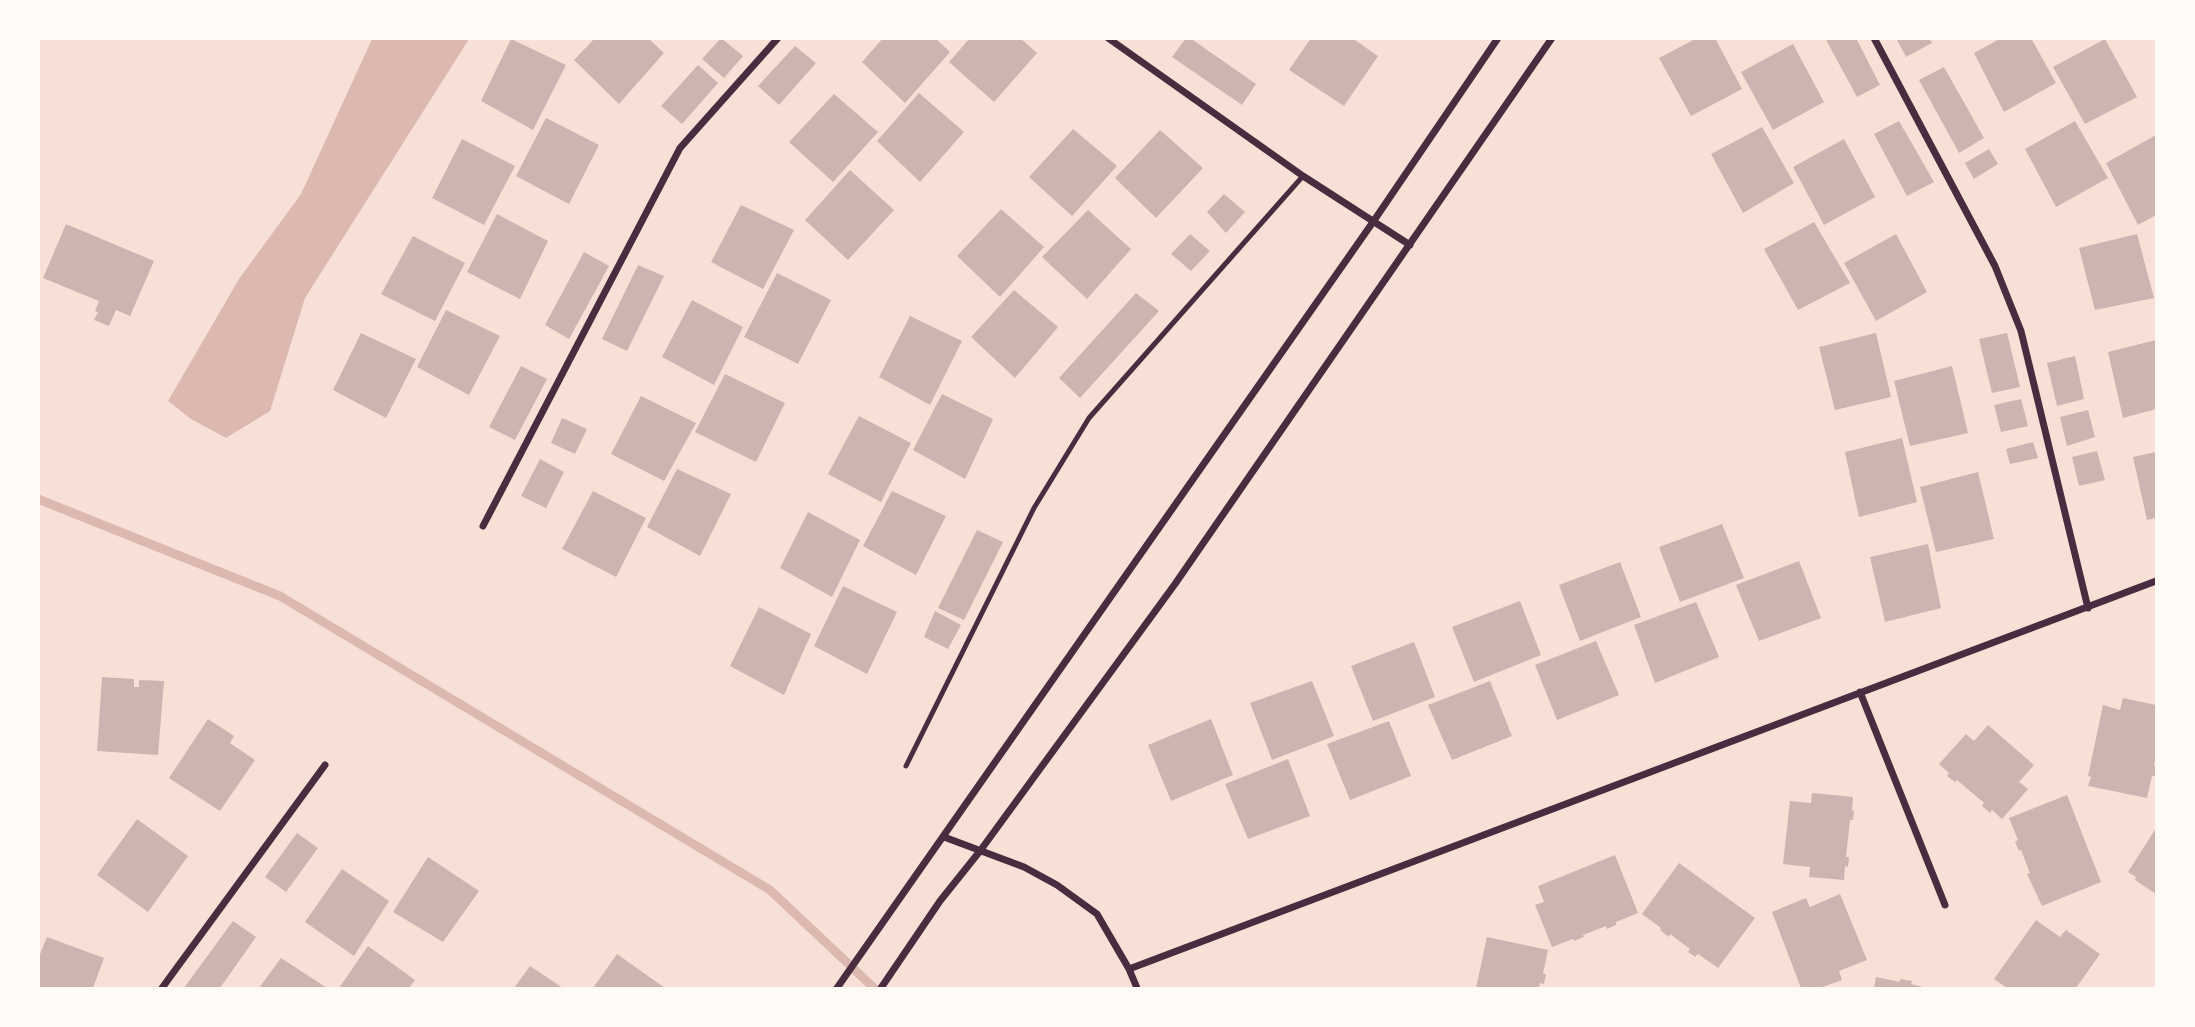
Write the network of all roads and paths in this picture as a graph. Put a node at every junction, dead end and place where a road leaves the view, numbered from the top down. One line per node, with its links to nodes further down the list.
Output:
1 (778, 38): 9 (street)
2 (1108, 38): 6 (street)
3 (1498, 38): 7 (street)
4 (1552, 38): 8 (street)
5 (1874, 38): 11 (street)
6 (1303, 176): 7 (street); 14 (lane)
7 (1373, 222): 8 (street); 15 (street)
8 (1410, 245): 16 (street)
9 (483, 526)
10 (2157, 581): 11 (street)
11 (2088, 608): 12 (street)
12 (1860, 692): 17 (street); 18 (street)
13 (325, 765): 19 (street)
14 (906, 766)
15 (944, 837): 16 (street); 20 (street)
16 (980, 851): 18 (street); 21 (street)
17 (1945, 905)
18 (1129, 969): 22 (street)
19 (162, 989)
20 (837, 989)
21 (881, 989)
22 (1137, 989)

